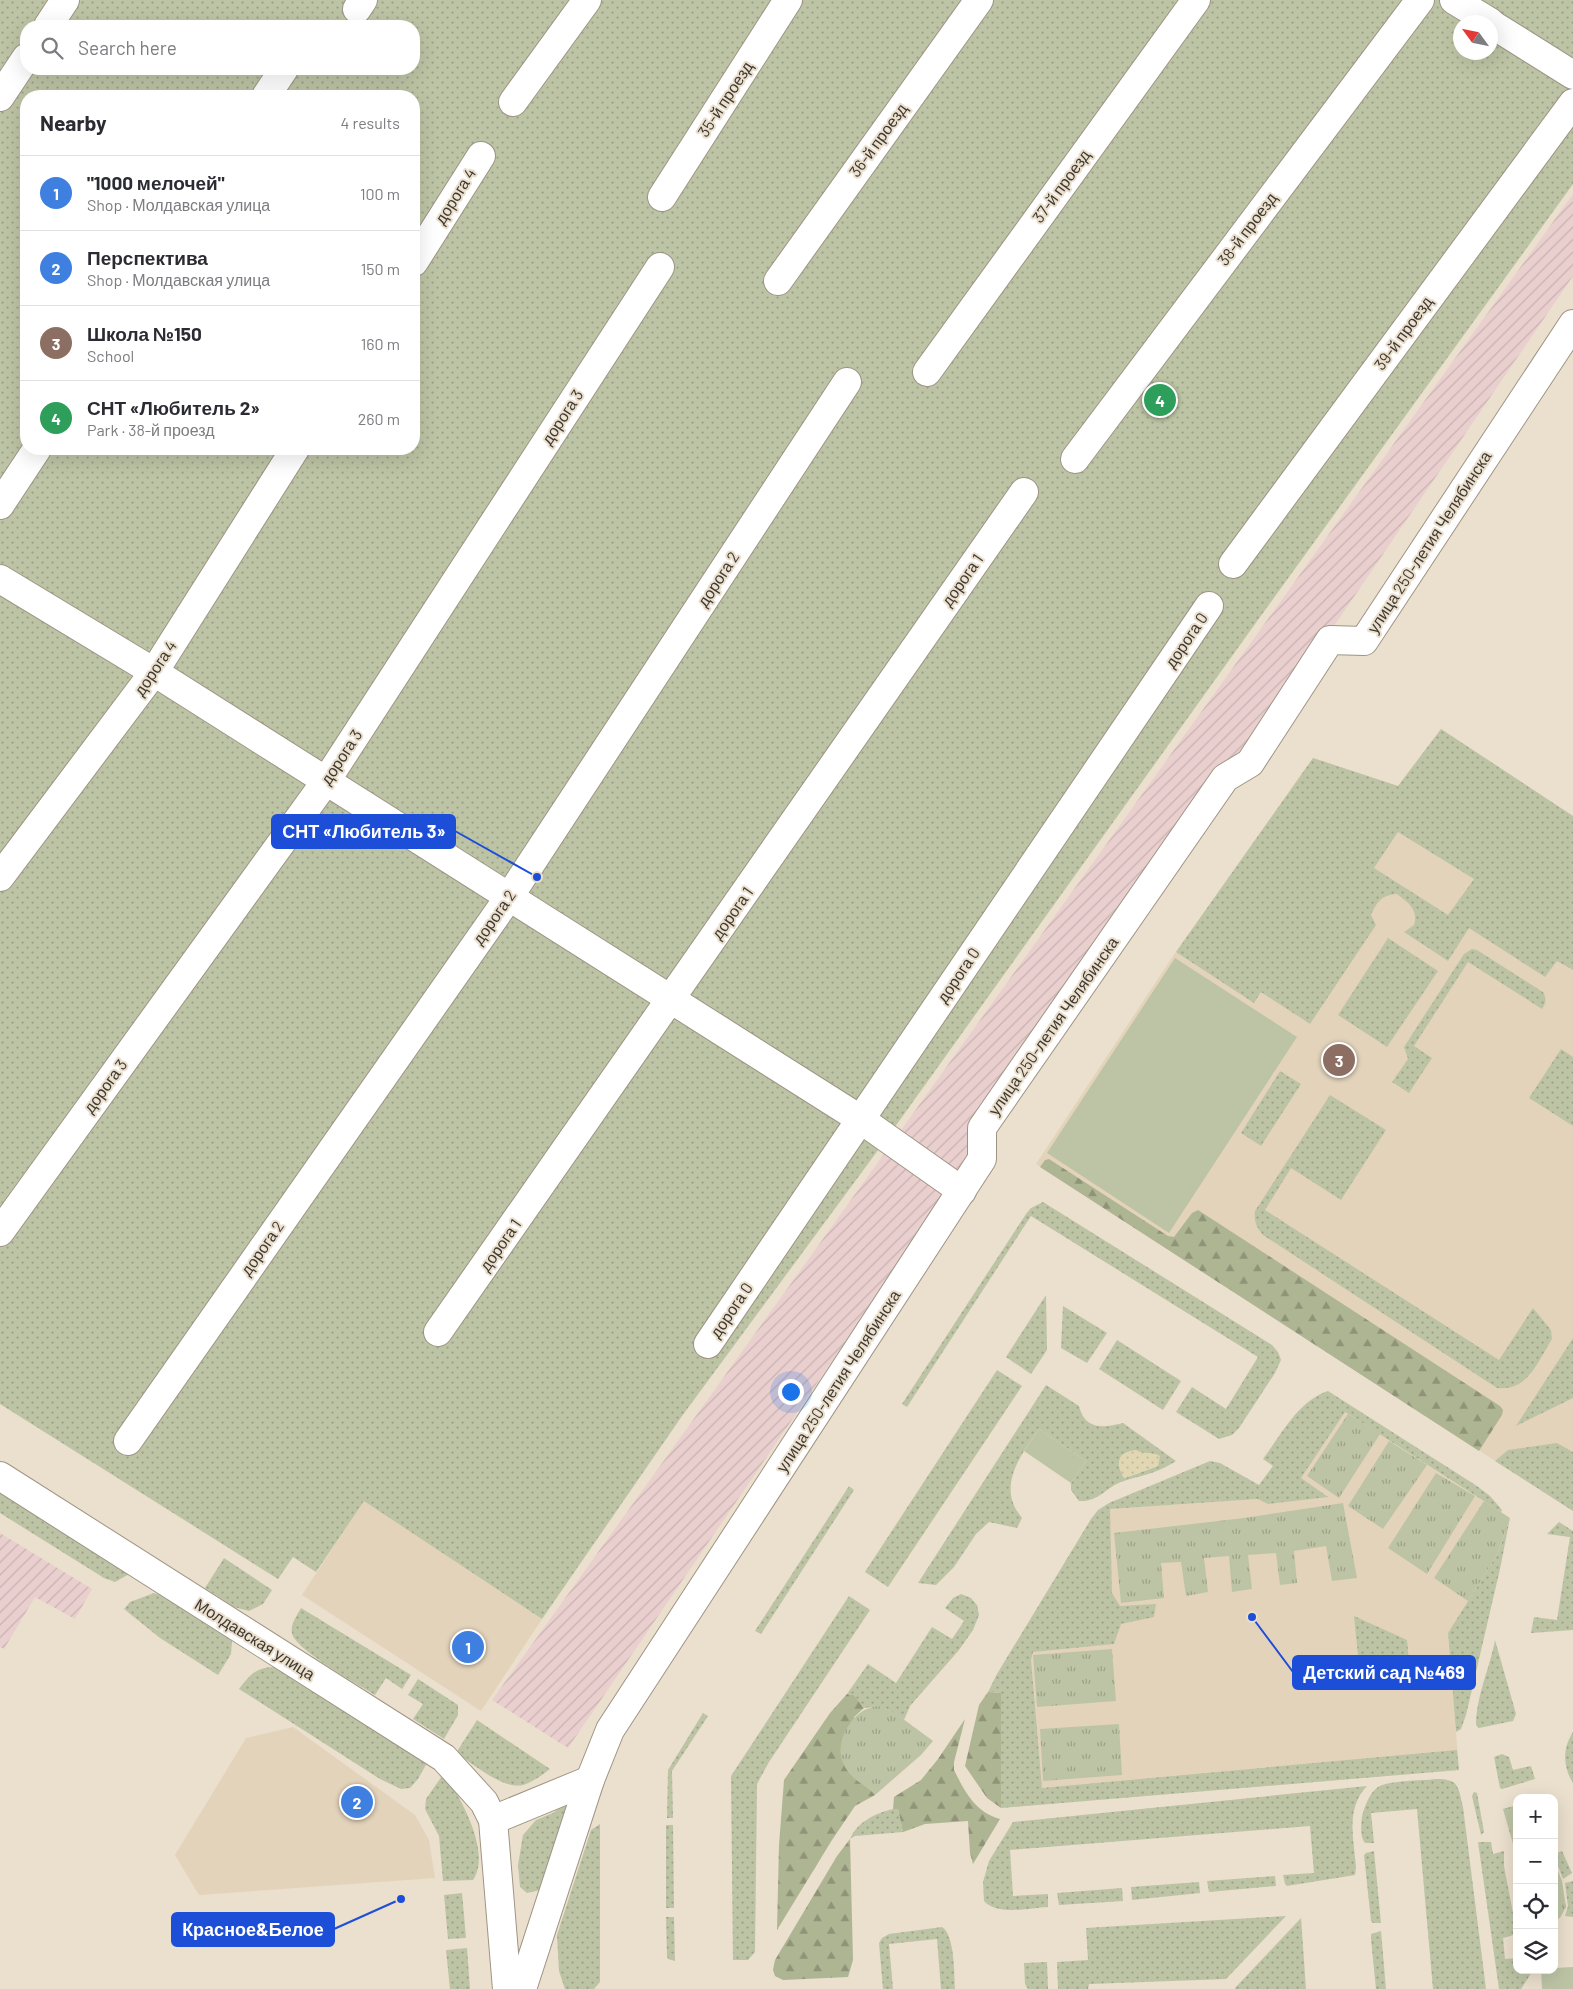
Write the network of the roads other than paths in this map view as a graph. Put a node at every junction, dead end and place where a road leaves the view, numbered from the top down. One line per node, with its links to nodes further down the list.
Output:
1 (66, 0): 9 (street)
2 (587, 0): 16 (street)
3 (788, 0): 19 (street, 35-й проезд)
4 (979, 0): 22 (street, 36-й проезд)
5 (1196, 0): 24 (street, 37-й проезд)
6 (1420, 0): 28 (street, 38-й проезд)
7 (1454, 0): 8 (street)
8 (1477, 15)
9 (52, 20)
10 (1498, 28): 13 (street)
11 (20, 67): 15 (street)
12 (280, 75): 14 (street)
13 (1573, 75)
14 (270, 90)
15 (0, 97)
16 (513, 102)
17 (1573, 103): 31 (street, 39-й проезд)
18 (481, 156): 20 (street, дорога 4)
19 (662, 197)
20 (420, 253)
21 (660, 267): 35 (street, дорога 3)
22 (778, 281)
23 (1573, 324): 40 (street, улица 250-летия Челябинска)
24 (927, 372)
25 (847, 382): 37 (street, дорога 2)
26 (33, 455): 30 (street)
27 (291, 455): 34 (street, дорога 4)
28 (1075, 459)
29 (1024, 492): 38 (street, дорога 1)
30 (0, 505)
31 (1233, 564)
32 (0, 578): 34 (street)
33 (1209, 606): 39 (street, дорога 0)
34 (154, 672): 35 (street); 36 (street, дорога 4)
35 (326, 781): 37 (street); 41 (street, дорога 3)
36 (0, 877)
37 (509, 897): 38 (street); 44 (street, дорога 2)
38 (671, 1000): 39 (street); 42 (street, дорога 1)
39 (860, 1119): 40 (street); 43 (street, дорога 0)
40 (962, 1191): 46 (street, улица 250-летия Челябинска)
41 (0, 1232)
42 (438, 1332)
43 (708, 1344)
44 (128, 1441)
45 (0, 1476): 47 (street, Молдавская улица)
46 (590, 1780): 47 (street); 49 (street, улица 250-летия Челябинска)
47 (493, 1820): 48 (street)
48 (507, 1989)
49 (522, 1989)

